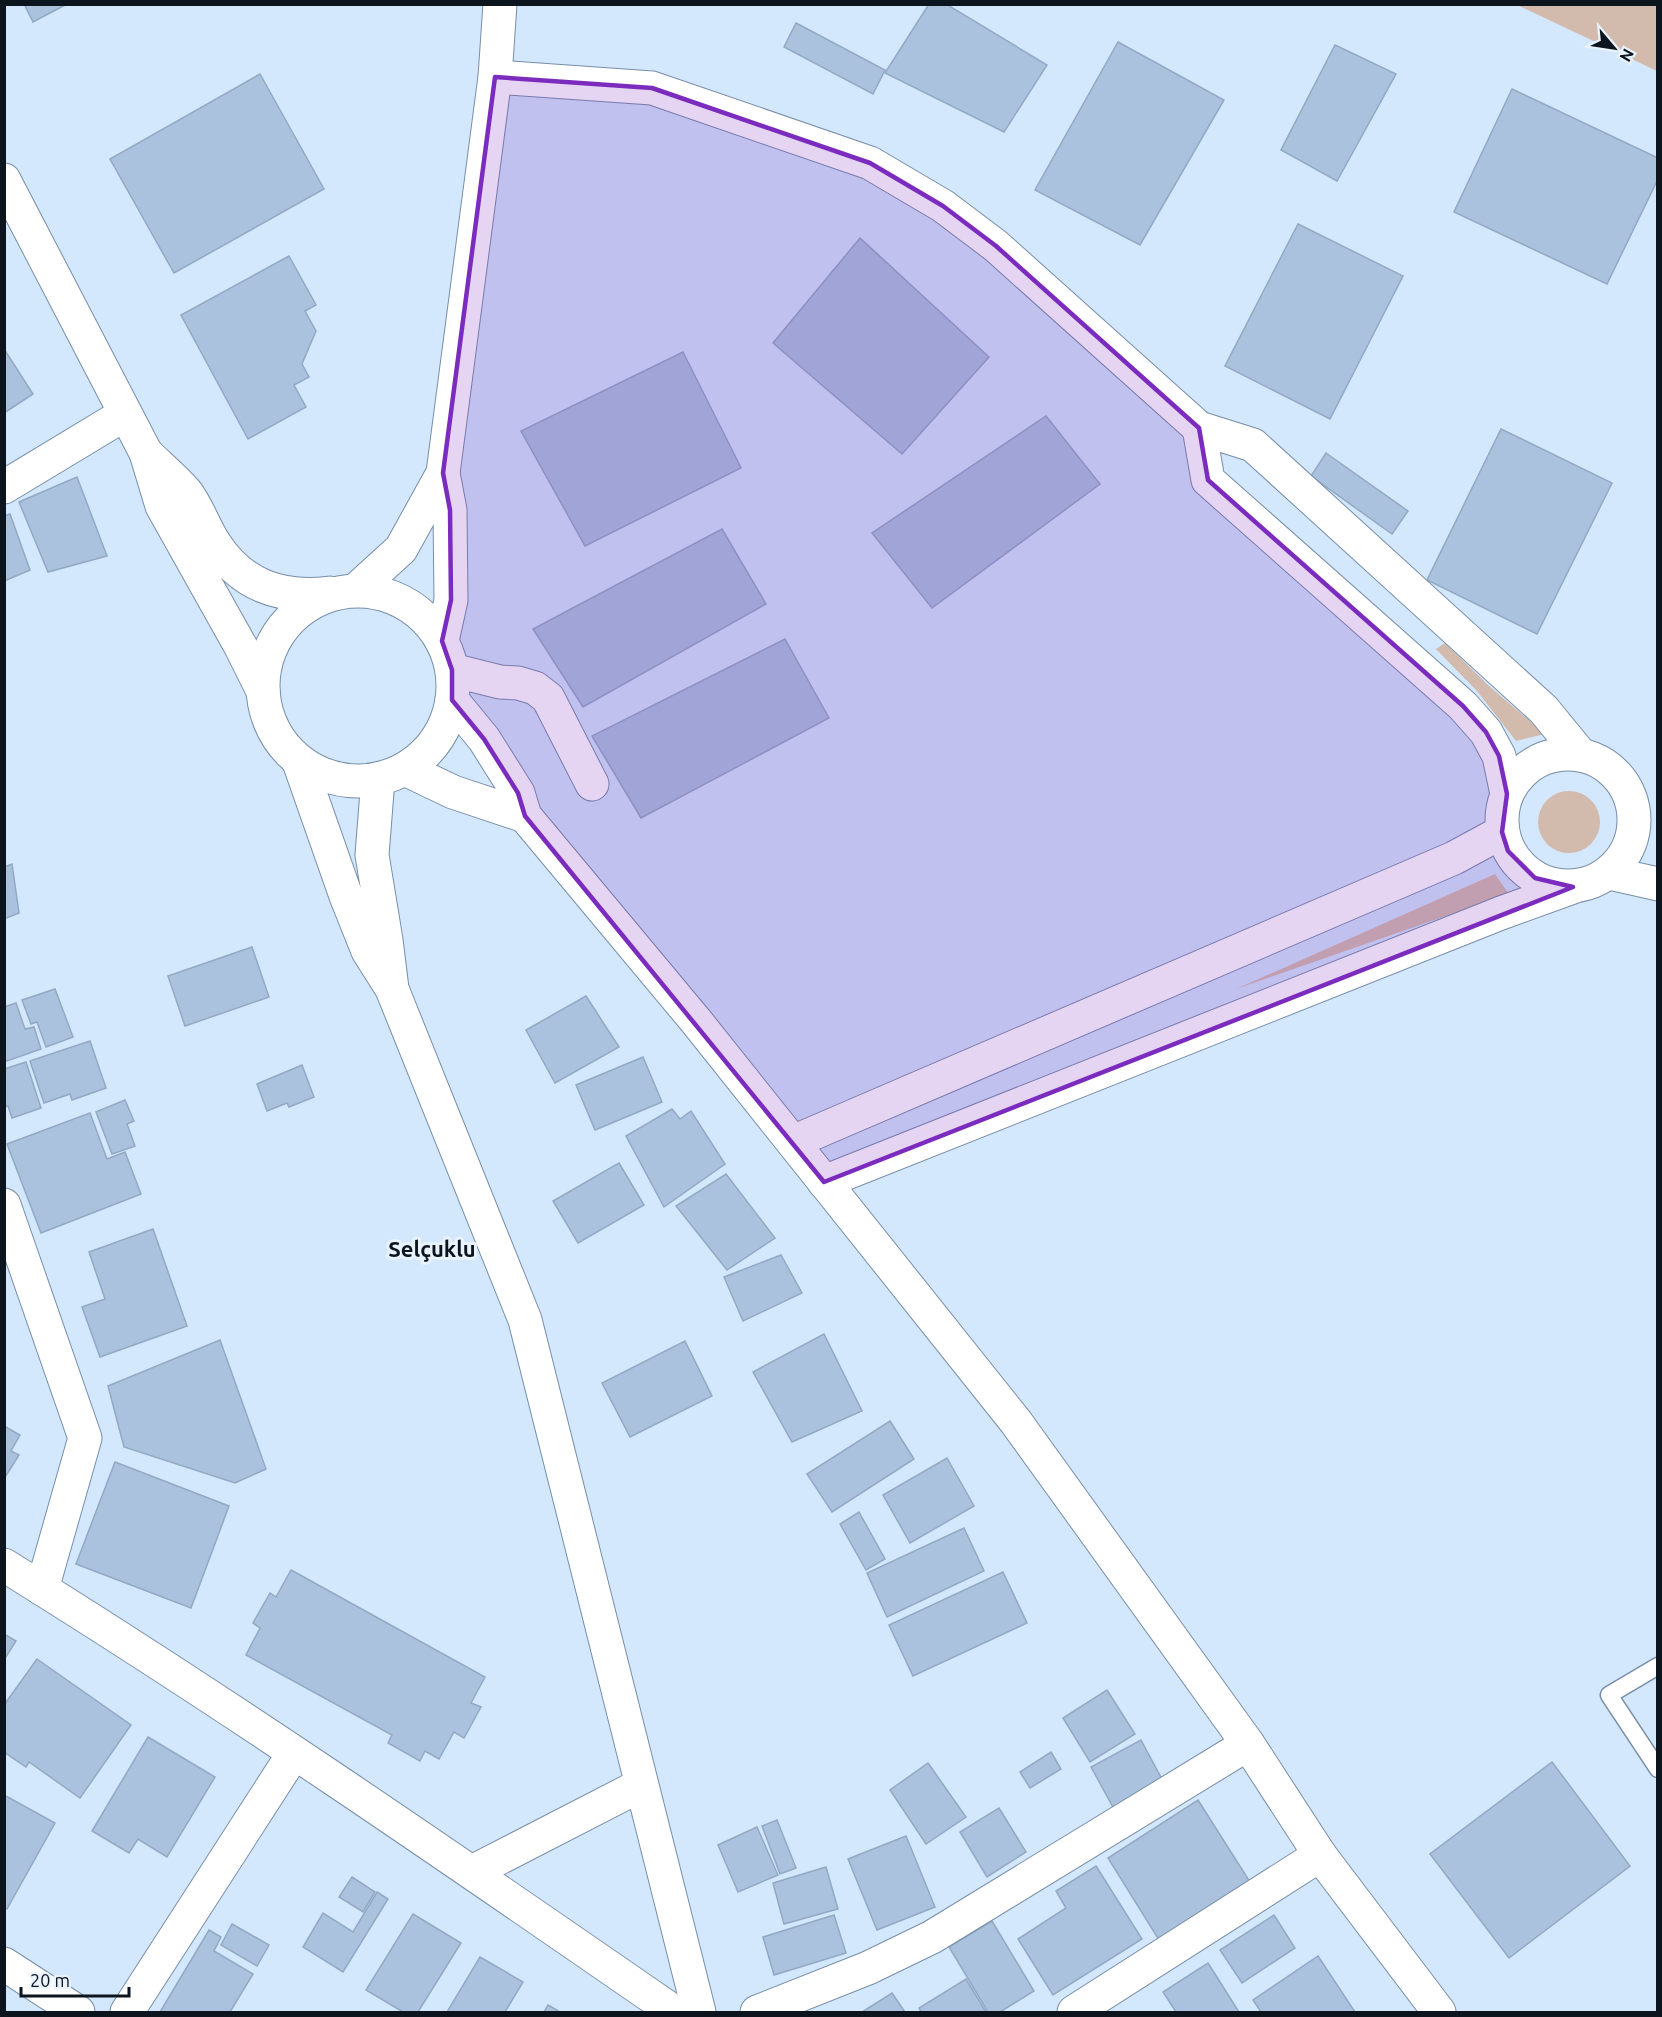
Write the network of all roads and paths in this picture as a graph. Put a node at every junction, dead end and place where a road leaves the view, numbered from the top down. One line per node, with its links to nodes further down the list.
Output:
1 (500, 4): 2 (street)
2 (495, 77): 5 (street); 7 (street)
3 (4, 180): 4 (street)
4 (125, 414): 6 (street); 8 (street)
5 (1199, 428): 12 (street); 17 (street)
6 (146, 453): 9 (street); 11 (street)
7 (443, 473): 9 (street); 10 (street)
8 (4, 487)
9 (348, 591): 10 (street); 11 (street)
10 (449, 670): 14 (street); 16 (street); 19 (street)
11 (263, 691): 13 (street)
12 (1580, 754): 15 (street); 17 (street)
13 (299, 762): 14 (street); 24 (street)
14 (392, 774): 19 (street); 24 (street)
15 (1619, 776): 18 (street); 21 (street)
16 (592, 784)
17 (1507, 794): 20 (street)
18 (1658, 797)
19 (525, 816): 25 (street)
20 (1502, 832): 23 (street); 25 (street)
21 (1609, 873): 22 (street); 23 (street)
22 (1658, 885)
23 (1573, 887): 26 (street)
24 (392, 989): 34 (street)
25 (793, 1142): 26 (street)
26 (824, 1182): 31 (street)
27 (4, 1205): 29 (street)
28 (4, 1565): 29 (street)
29 (42, 1588): 32 (street)
30 (1658, 1666): 33 (lane)
31 (1248, 1744): 35 (street); 42 (street)
32 (294, 1753): 36 (street); 39 (street)
33 (1658, 1769)
34 (641, 1785): 36 (street); 41 (street)
35 (1320, 1855): 43 (street); 44 (street)
36 (472, 1872): 40 (street)
37 (4, 1964): 38 (street)
38 (78, 2013)
39 (127, 2013)
40 (674, 2013)
41 (699, 2013)
42 (757, 2013)
43 (1074, 2013)
44 (1439, 2013)

